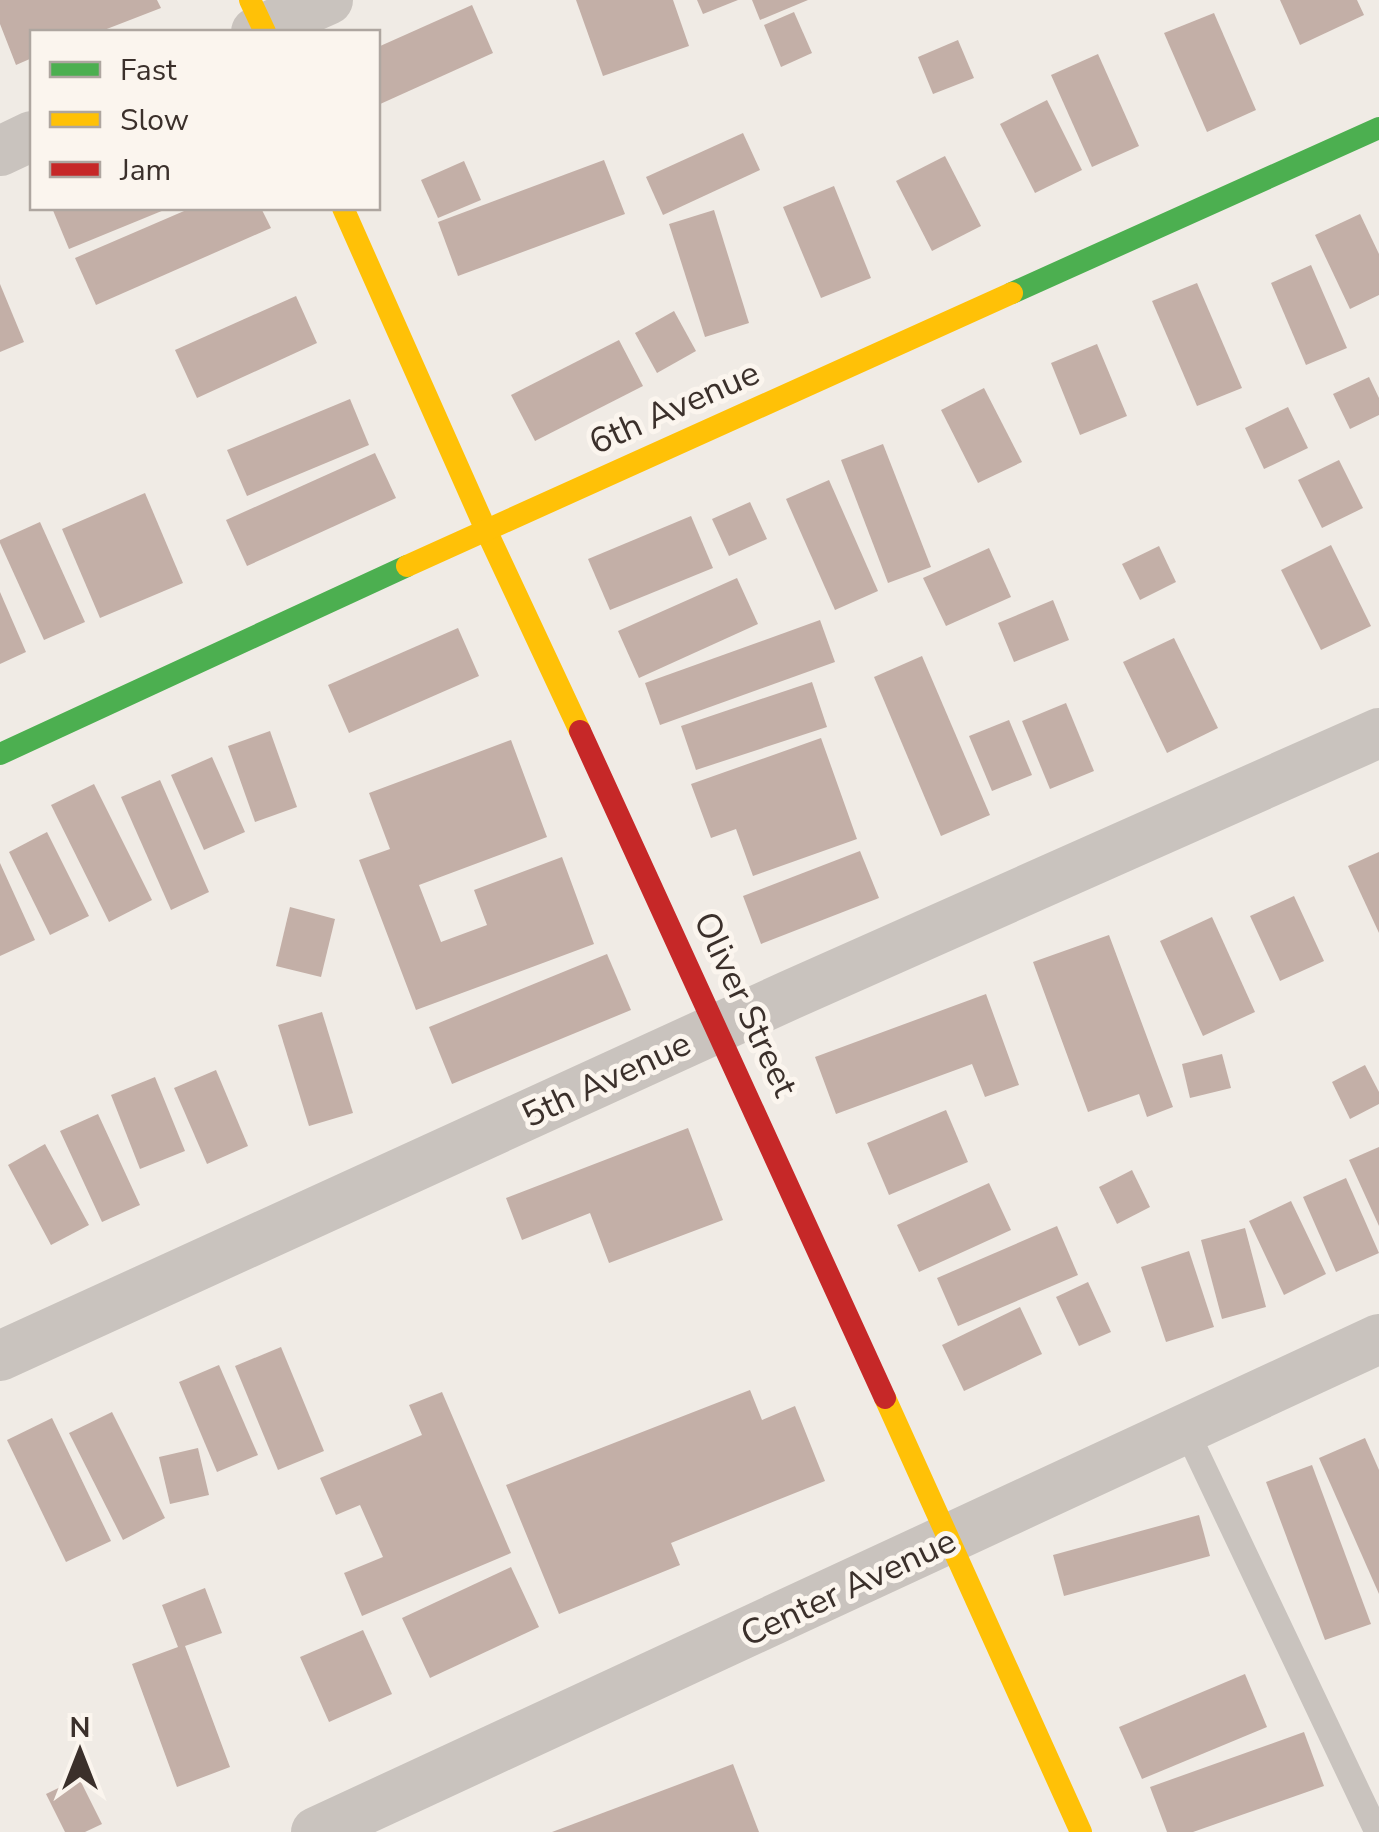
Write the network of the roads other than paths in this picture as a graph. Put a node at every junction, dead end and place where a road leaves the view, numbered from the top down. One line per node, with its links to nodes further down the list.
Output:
1 (328, 0): 2 (street)
2 (259, 24)
3 (1379, 128): 7 (main road, 6th Avenue)
4 (30, 137): 5 (street)
5 (0, 151)
6 (344, 210): 7 (main road, Oliver Street)
7 (486, 530): 9 (main road, 6th Avenue); 10 (main road, Oliver Street)
8 (1379, 733): 10 (street, 5th Avenue)
9 (0, 754)
10 (718, 1028): 12 (street, 5th Avenue); 14 (main road, Oliver Street)
11 (1379, 1340): 13 (street, Center Avenue)
12 (0, 1356)
13 (1186, 1430): 14 (street, Center Avenue); 17 (lane)
14 (950, 1540): 15 (street, Center Avenue); 16 (main road, Oliver Street)
15 (316, 1832)
16 (1081, 1832)
17 (1377, 1832)

